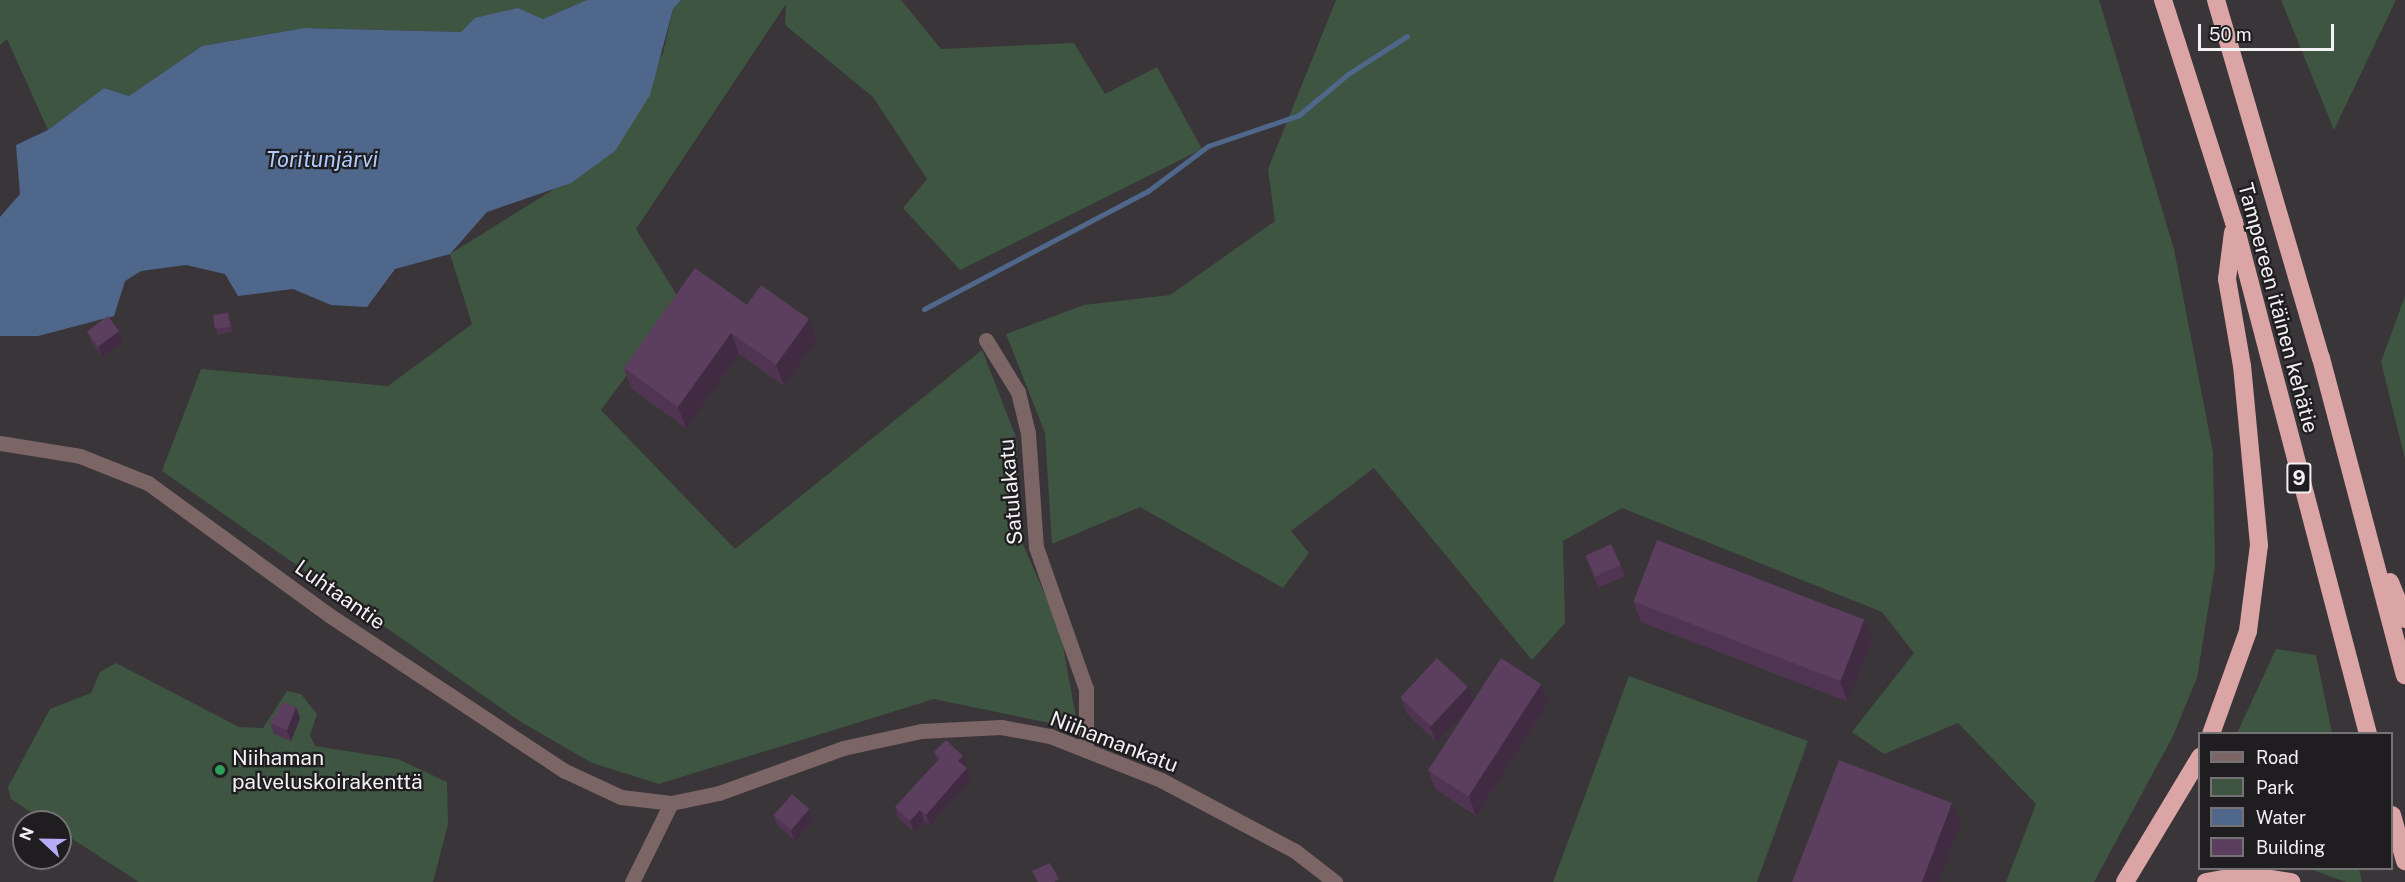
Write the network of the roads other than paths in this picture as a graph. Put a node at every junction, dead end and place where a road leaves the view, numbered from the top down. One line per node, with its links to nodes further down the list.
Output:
1 (2163, 0): 3 (highway, Tampereen itäinen kehätie / 9)
2 (2216, 0): 6 (highway, Tampereen itäinen kehätie)
3 (2234, 222): 9 (highway); 10 (highway, Tampereen itäinen kehätie / 9)
4 (986, 340): 11 (street, Satulakatu)
5 (0, 443): 14 (street, Luhtaantie)
6 (2360, 507): 7 (highway); 8 (highway, Tampereen itäinen kehätie)
7 (2405, 619)
8 (2405, 675)
9 (2212, 732)
10 (2367, 732)
11 (1086, 750): 13 (street, Niihamankatu); 18 (street, Niihamankatu)
12 (2198, 759): 19 (highway)
13 (671, 803): 14 (street, Niihamankatu); 17 (street)
14 (648, 804)
15 (2393, 822): 16 (highway)
16 (2405, 861)
17 (632, 882)
18 (1335, 882)
19 (2126, 882)
20 (2206, 882): 21 (highway)
21 (2291, 882)

